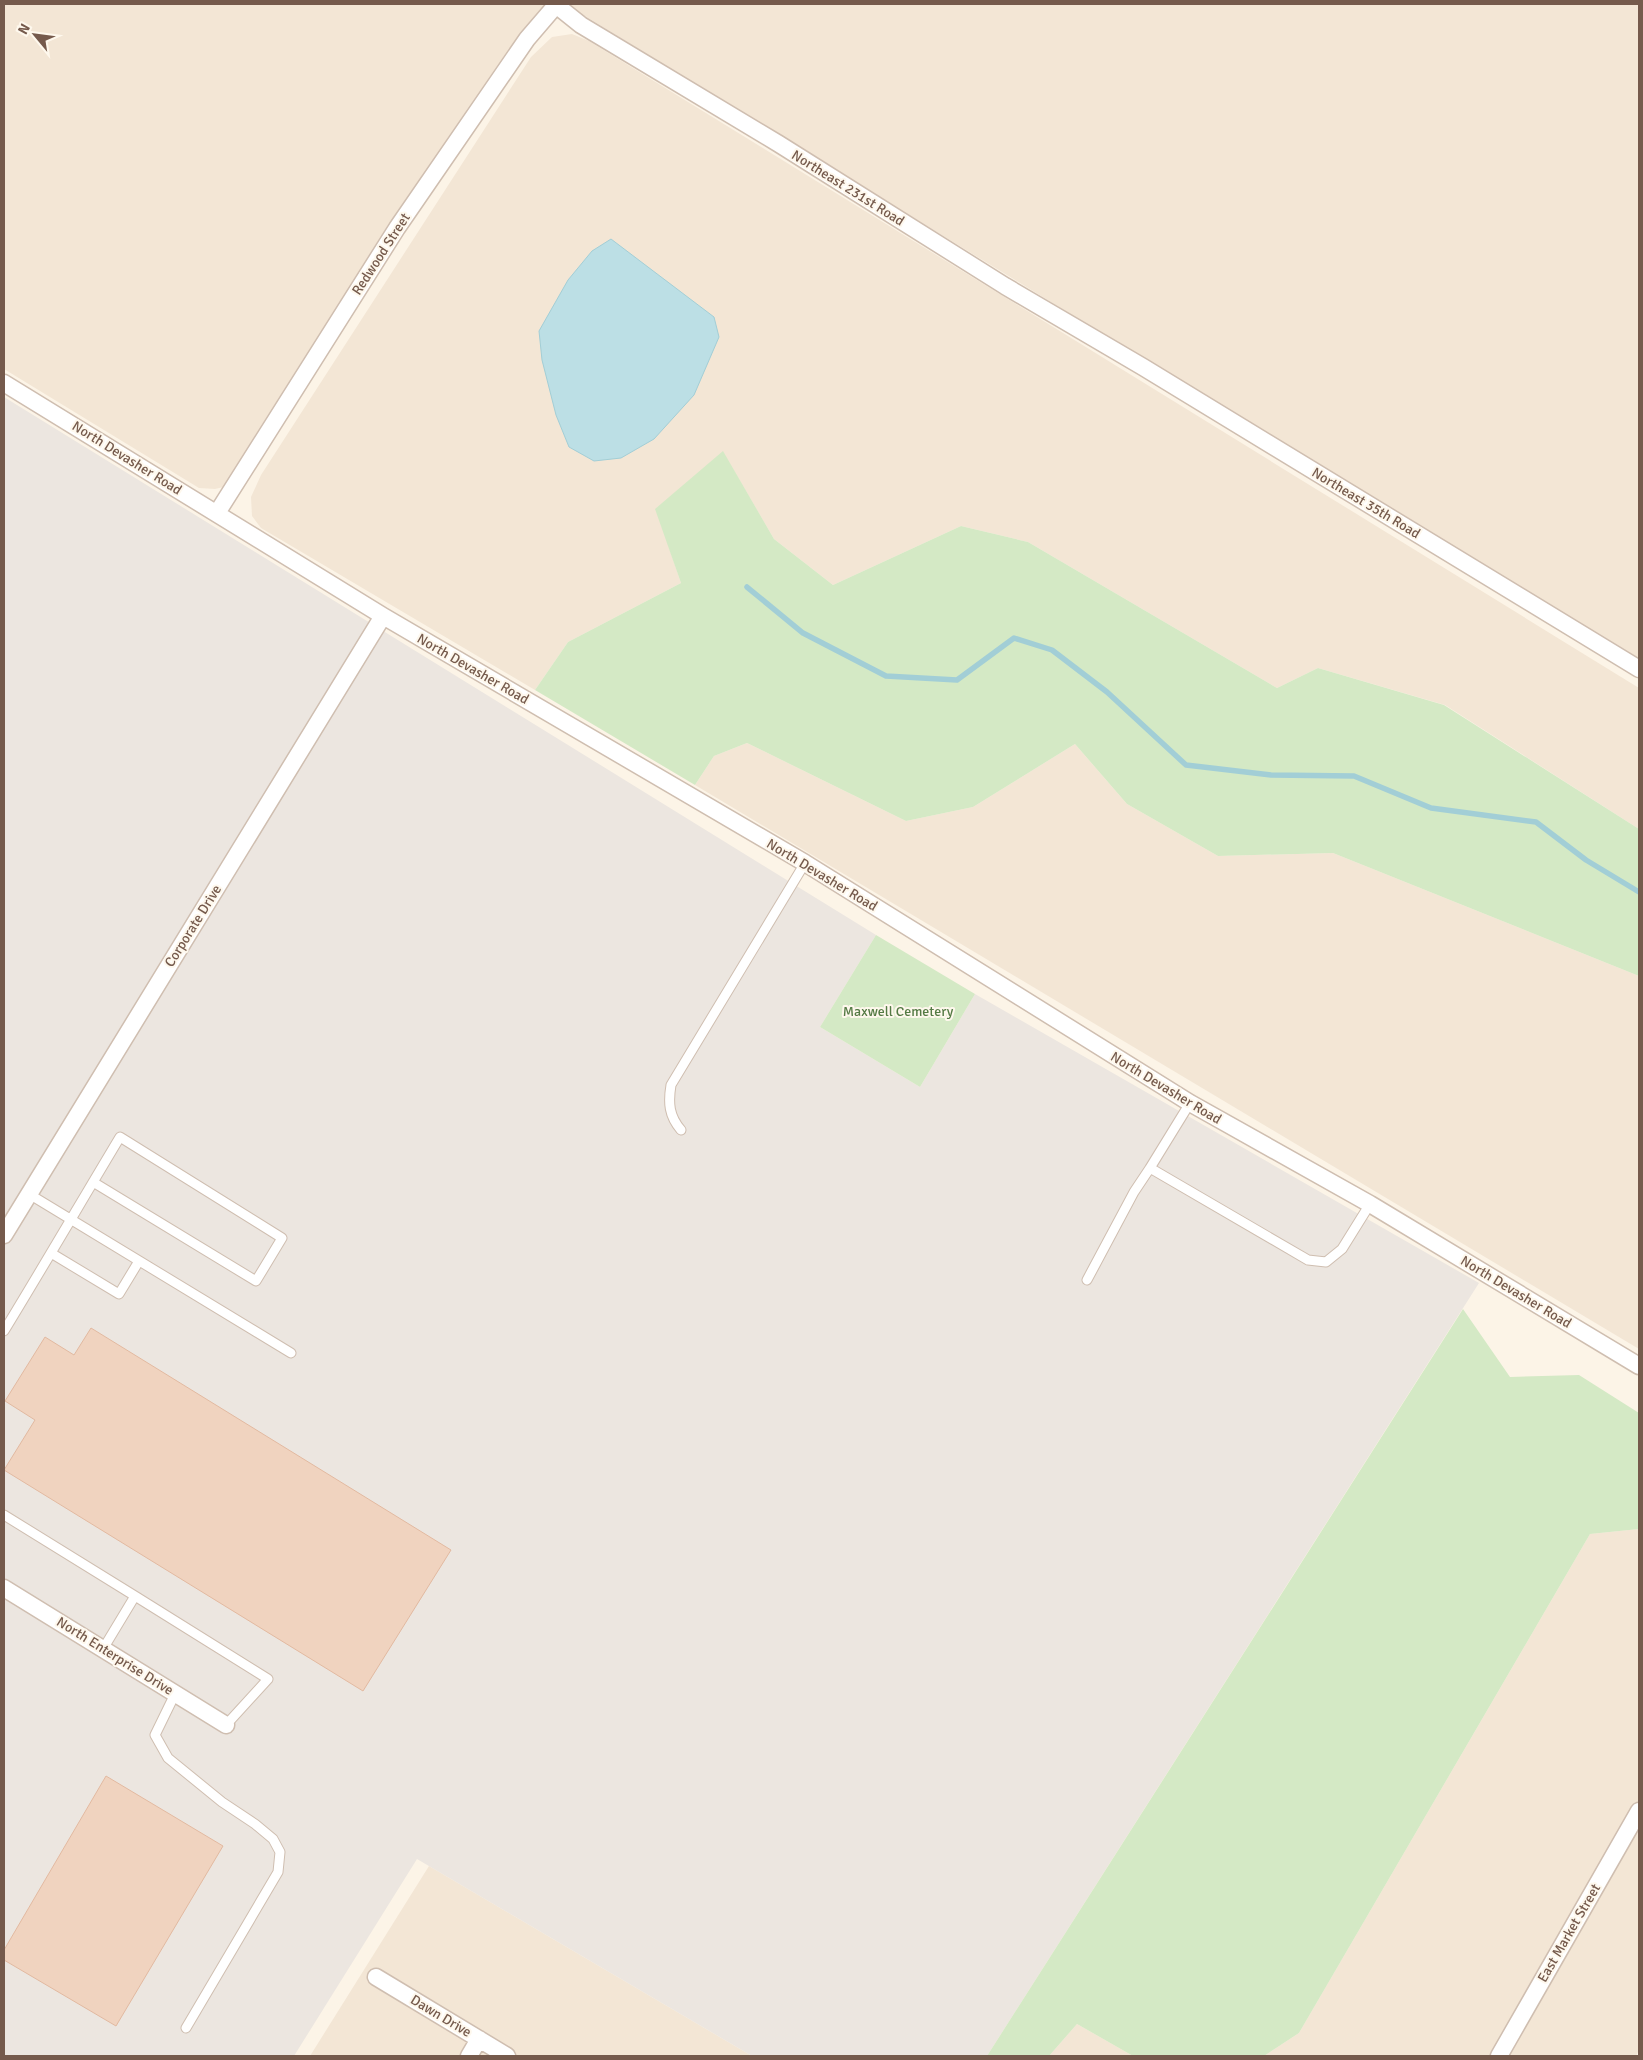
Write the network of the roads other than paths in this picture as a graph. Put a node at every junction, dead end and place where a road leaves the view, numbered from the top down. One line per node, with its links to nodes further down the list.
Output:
1 (557, 4): 2 (street, Northeast 231st Road); 4 (street, Redwood Street)
2 (1142, 367): 6 (street, Northeast 35th Road)
3 (4, 383): 4 (street, North Devasher Road)
4 (216, 513): 5 (street, North Devasher Road)
5 (383, 616): 7 (street, North Devasher Road); 12 (street, Corporate Drive)
6 (1639, 669)
7 (805, 863): 8 (street, North Devasher Road); 9 (lane)
8 (1190, 1104): 10 (lane); 13 (street, North Devasher Road)
9 (681, 1130)
10 (1150, 1168): 13 (lane); 18 (lane)
11 (93, 1182): 11 (lane); 14 (lane)
12 (29, 1194): 14 (lane); 15 (street, Corporate Drive)
13 (1370, 1204): 21 (street, North Devasher Road)
14 (71, 1220): 16 (lane); 17 (lane)
15 (4, 1235)
16 (51, 1253): 17 (lane); 19 (lane)
17 (139, 1261): 20 (lane)
18 (1088, 1280)
19 (4, 1331)
20 (291, 1352)
21 (1639, 1366)
22 (4, 1516): 24 (lane)
23 (4, 1588): 25 (street, North Enterprise Drive)
24 (135, 1596): 25 (lane); 27 (lane)
25 (103, 1649): 26 (street, North Enterprise Drive)
26 (175, 1694): 27 (street, North Enterprise Drive); 30 (lane)
27 (226, 1725)
28 (1639, 1811): 34 (street, East Market Street)
29 (376, 1976): 31 (street, Dawn Drive)
30 (186, 2028)
31 (479, 2040): 32 (street); 33 (street, Dawn Drive)
32 (469, 2056)
33 (507, 2056)
34 (1499, 2056)

